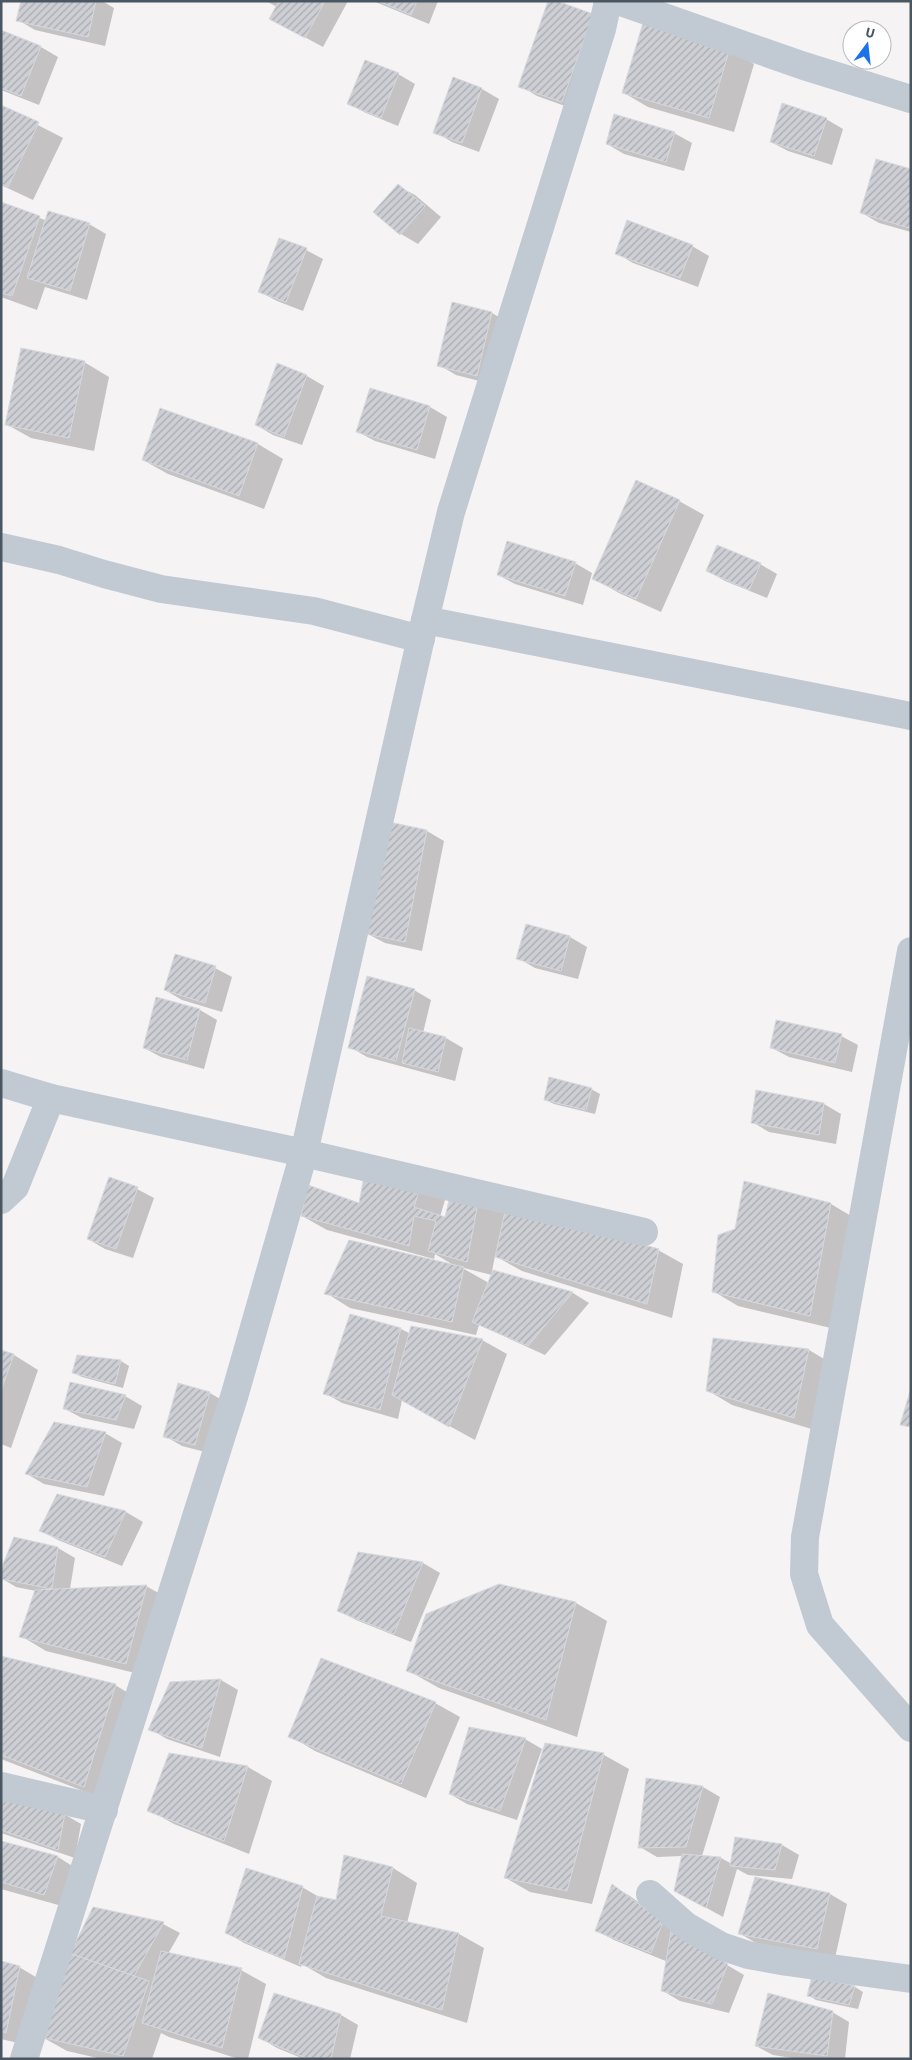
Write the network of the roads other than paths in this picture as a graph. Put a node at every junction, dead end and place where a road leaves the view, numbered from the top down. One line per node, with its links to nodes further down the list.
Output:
1 (608, 1): 5 (street)
2 (618, 1): 3 (street)
3 (911, 99)
4 (1, 546): 5 (street)
5 (423, 629): 6 (street); 10 (street)
6 (911, 716)
7 (911, 951): 13 (street)
8 (1, 1083): 9 (street)
9 (51, 1098): 10 (street); 11 (street)
10 (304, 1153): 12 (street); 15 (street)
11 (1, 1200)
12 (644, 1232)
13 (911, 1728)
14 (1, 1786): 15 (street)
15 (104, 1810): 18 (street)
16 (650, 1894): 17 (street)
17 (911, 1980)
18 (24, 2059)

